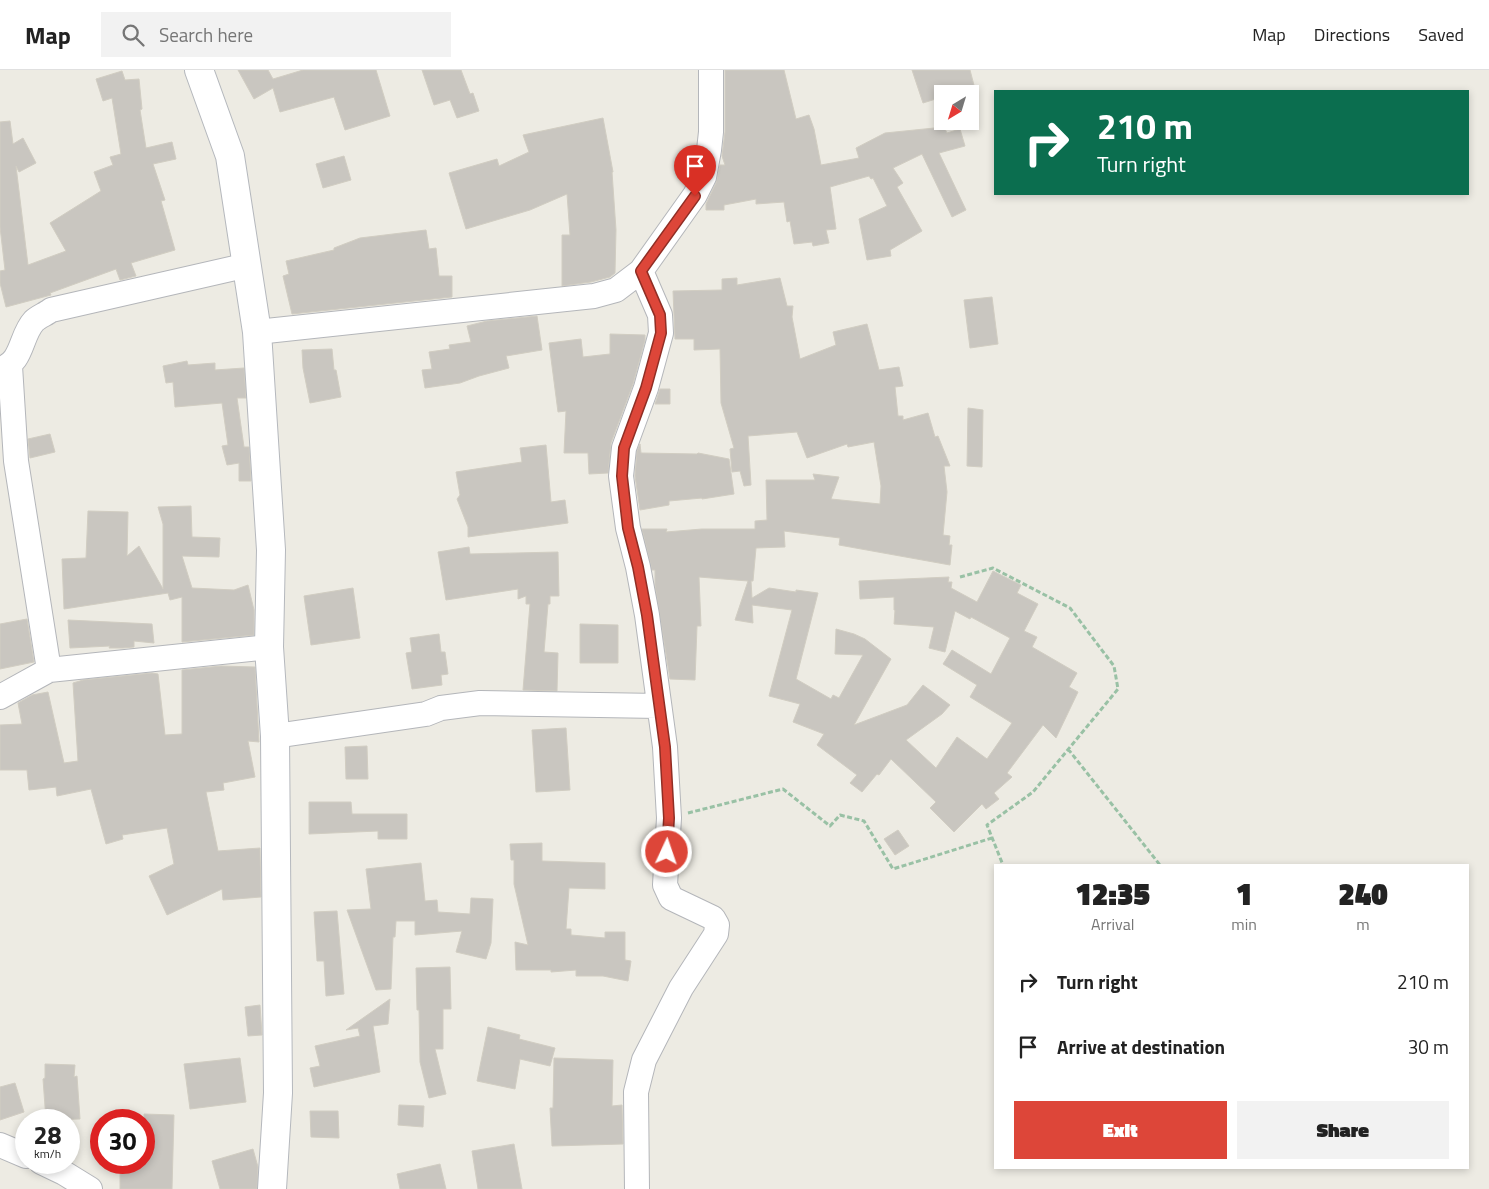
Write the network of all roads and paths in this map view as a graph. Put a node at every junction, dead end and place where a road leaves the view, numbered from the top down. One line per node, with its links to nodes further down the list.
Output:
1 (199, 70): 3 (main road)
2 (711, 70): 4 (street)
3 (248, 265): 5 (main road); 6 (street)
4 (641, 271): 5 (street); 11 (street)
5 (256, 332): 8 (main road)
6 (5, 367): 9 (street)
7 (960, 577): 13 (path)
8 (269, 647): 9 (street); 12 (main road)
9 (48, 670): 10 (street)
10 (0, 697)
11 (659, 706): 12 (street); 14 (street)
12 (275, 736): 22 (main road)
13 (1068, 749): 15 (path); 17 (path)
14 (669, 818): 15 (path); 23 (street)
15 (992, 838): 16 (path)
16 (1003, 864)
17 (1159, 864)
18 (0, 1145): 19 (street)
19 (15, 1151)
20 (66, 1174): 21 (street)
21 (90, 1189)
22 (272, 1189)
23 (636, 1189)

